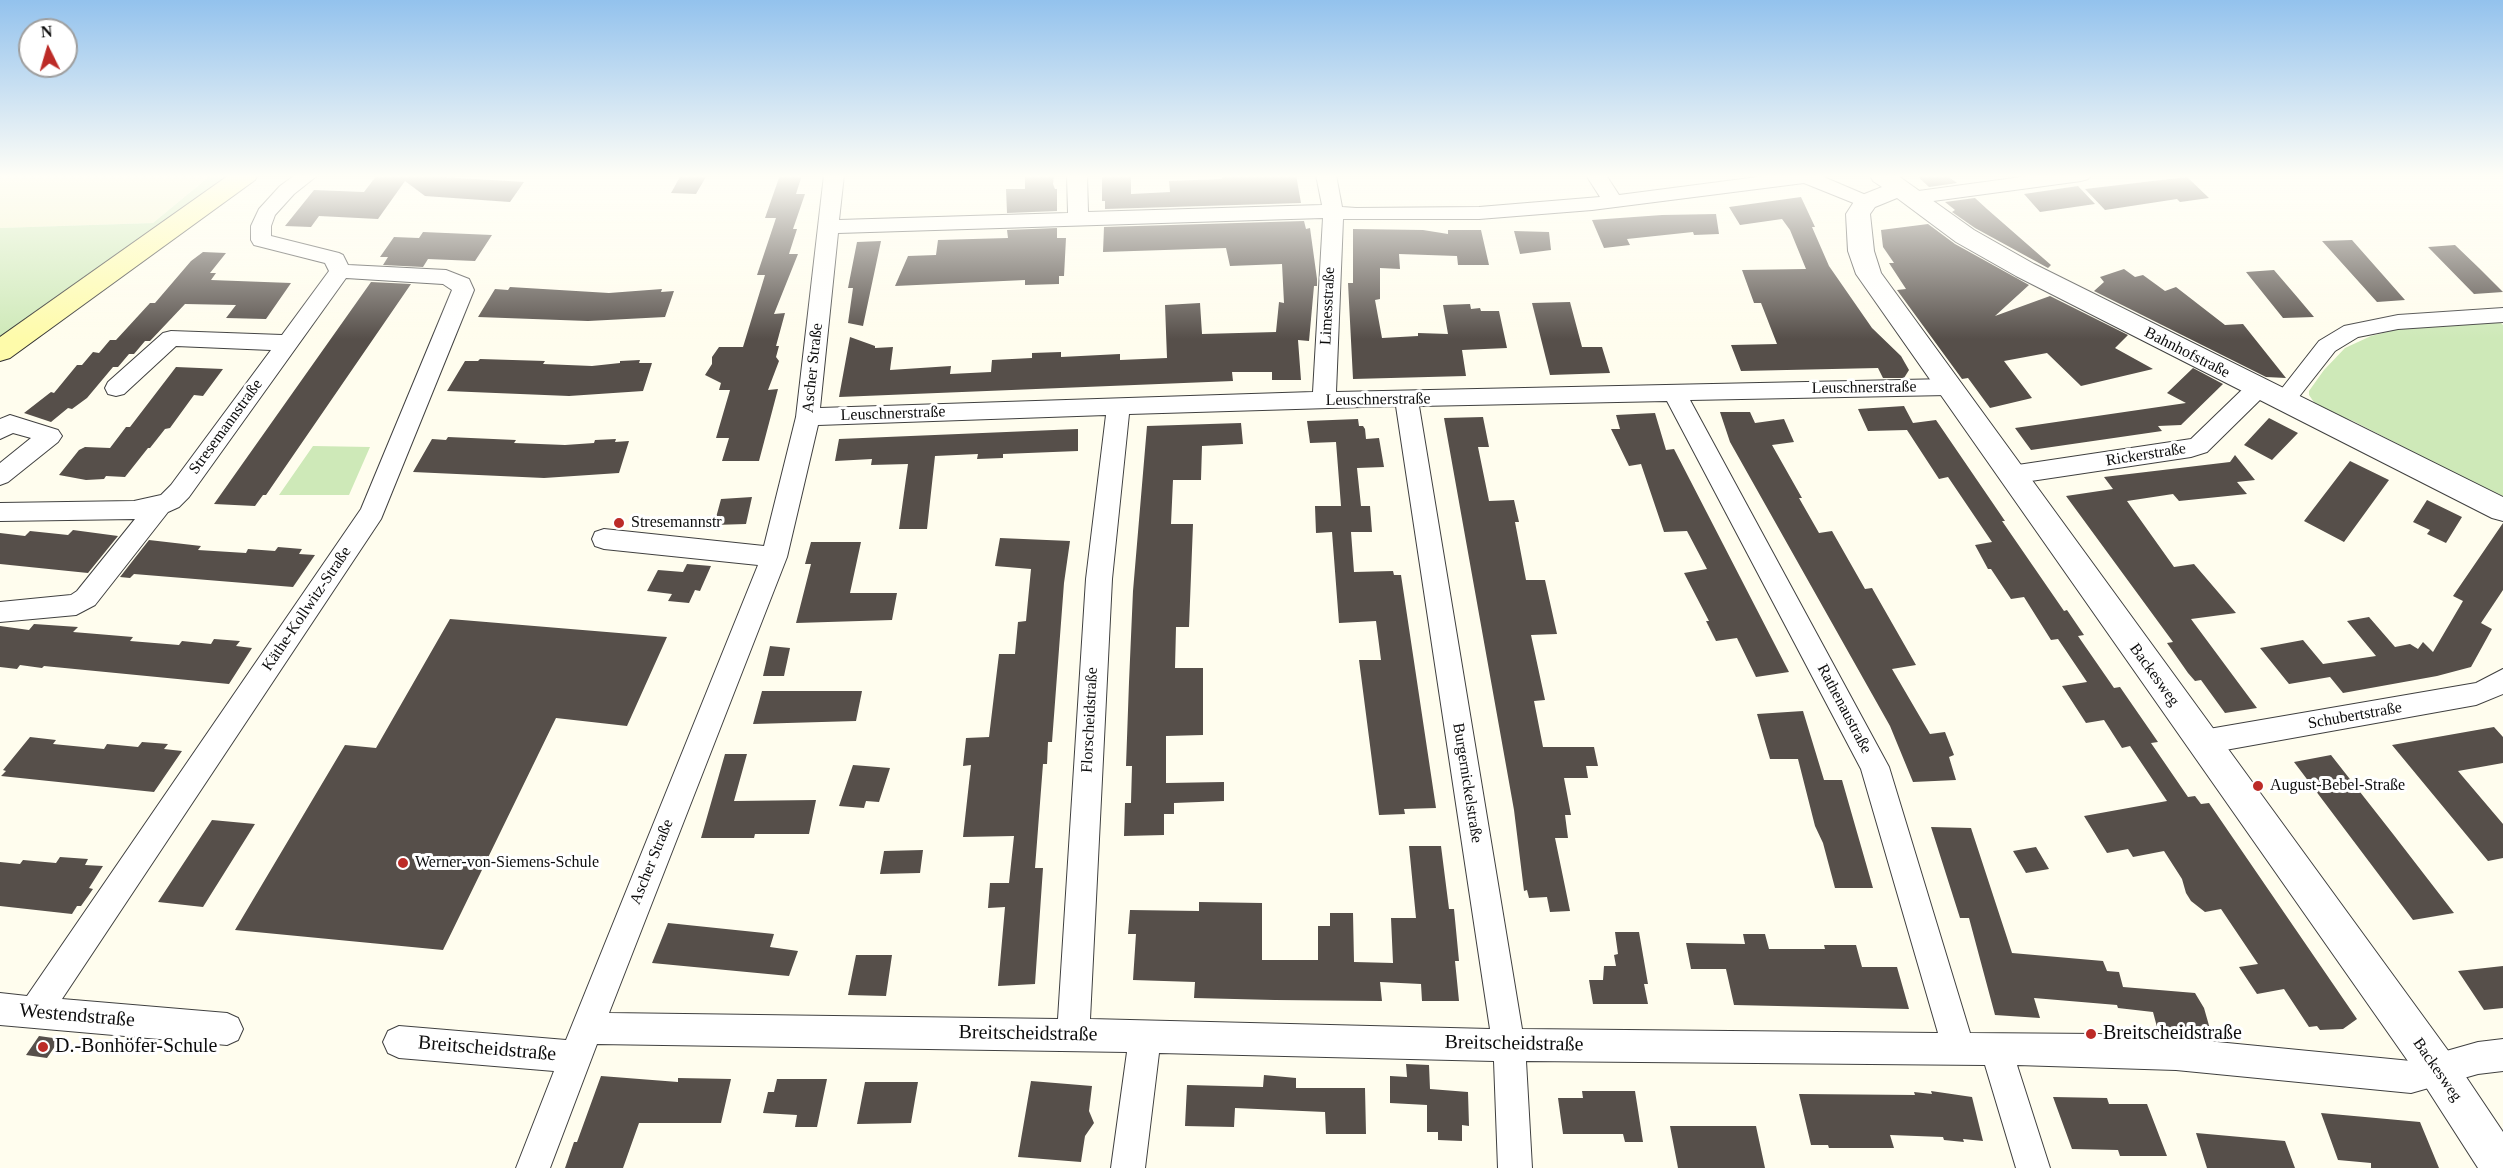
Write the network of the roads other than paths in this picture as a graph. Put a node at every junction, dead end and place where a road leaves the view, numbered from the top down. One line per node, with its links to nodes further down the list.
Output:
1 (170, 230): 10 (main road)
2 (261, 230): 7 (street)
3 (829, 230): 19 (street, Ascher Straße)
4 (1332, 230): 16 (street, Limesstraße)
5 (1858, 230): 11 (street, Backesweg)
6 (1954, 230): 13 (street, Bahnhofstraße)
7 (340, 271): 9 (street, Stresemannstraße); 32 (street, Käthe-Kollwitz-Straße)
8 (2503, 315): 17 (street)
9 (287, 343): 12 (street); 23 (street, Stresemannstraße)
10 (0, 351)
11 (1948, 387): 14 (street, Leuschnerstraße); 21 (street, Backesweg)
12 (116, 388)
13 (2257, 389): 17 (street, Bahnhofstraße); 21 (street, Rickerstraße)
14 (1674, 392): 15 (street, Leuschnerstraße); 39 (street, Rathenaustraße)
15 (1406, 399): 16 (street, Leuschnerstraße); 38 (street, Burgernickelstraße)
16 (1324, 401): 18 (street, Leuschnerstraße)
17 (2283, 401): 24 (street, Bahnhofstraße)
18 (1118, 406): 19 (street, Leuschnerstraße); 34 (street, Florscheidstraße)
19 (808, 417): 27 (street, Ascher Straße)
20 (0, 430): 22 (street)
21 (2011, 475): 30 (street, Backesweg)
22 (0, 476)
23 (159, 506): 25 (street); 28 (street, Stresemannstraße)
24 (2503, 510)
25 (0, 512)
26 (604, 539): 27 (street)
27 (774, 557): 37 (street, Ascher Straße)
28 (0, 612)
29 (2503, 680): 30 (street, Schubertstraße)
30 (2203, 742): 42 (street, Backesweg)
31 (0, 1009): 32 (street, Westendstraße)
32 (35, 1012): 33 (street, Westendstraße)
33 (227, 1029)
34 (1073, 1035): 35 (street, Breitscheidstraße); 37 (street, Breitscheidstraße)
35 (1145, 1036): 38 (street, Breitscheidstraße); 44 (street)
36 (399, 1042): 37 (street, Breitscheidstraße)
37 (582, 1042): 43 (street, Ascher Straße)
38 (1509, 1045): 39 (street, Breitscheidstraße); 45 (street, Burgernickelstraße)
39 (1959, 1048): 40 (street, Breitscheidstraße)
40 (1996, 1049): 42 (street, Breitscheidstraße); 46 (street)
41 (2503, 1055): 42 (street, Breitscheidstraße)
42 (2439, 1070): 47 (street, Backesweg)
43 (533, 1168)
44 (1128, 1168)
45 (1515, 1168)
46 (2033, 1168)
47 (2502, 1168)

